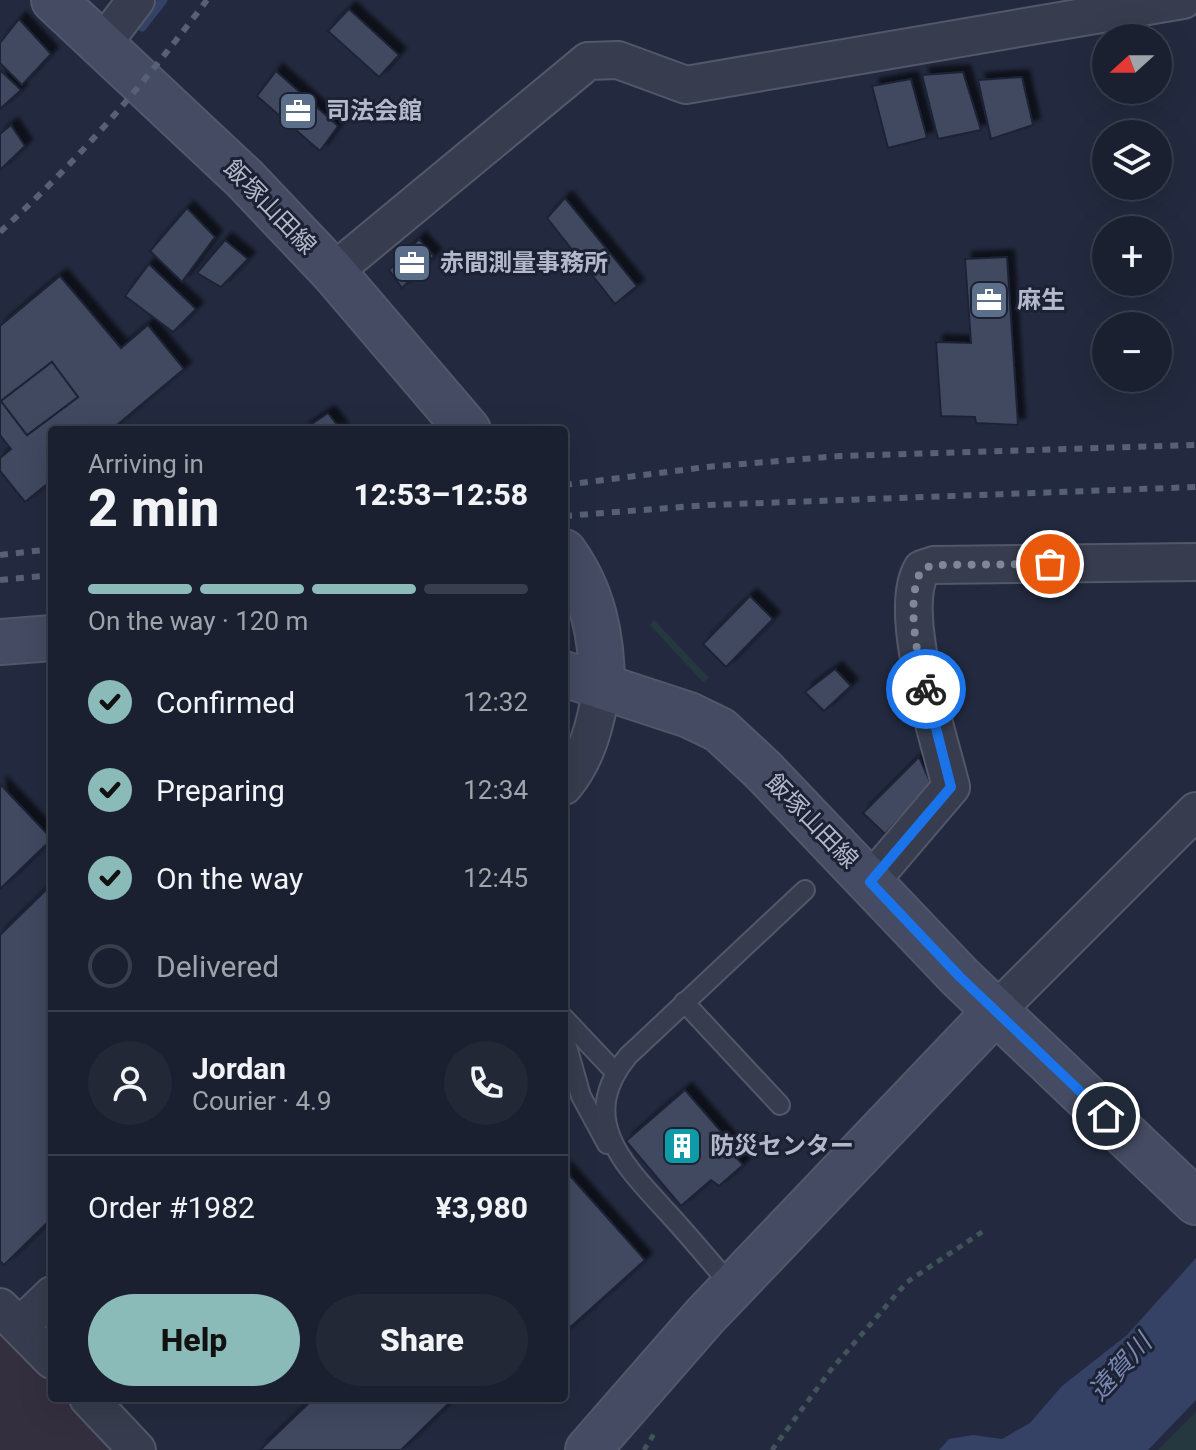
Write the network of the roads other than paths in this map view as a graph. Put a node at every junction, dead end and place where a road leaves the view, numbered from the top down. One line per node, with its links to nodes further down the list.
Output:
1 (54, 0): 4 (main road, 飯塚山田線)
2 (136, 0): 4 (street)
3 (1183, 0): 5 (street)
4 (102, 45): 5 (main road, 飯塚山田線)
5 (333, 272): 6 (main road, 飯塚山田線)
6 (465, 426)
7 (568, 558): 11 (main road)
8 (1196, 562): 14 (street)
9 (48, 638): 10 (main road)
10 (0, 642)
11 (583, 680): 12 (street); 14 (main road, 飯塚山田線)
12 (568, 781)
13 (1196, 811): 17 (street)
14 (870, 882): 17 (main road, 飯塚山田線)
15 (805, 890): 16 (lane)
16 (684, 1002): 20 (lane); 21 (lane)
17 (1006, 1021): 23 (main road, 飯塚山田線); 24 (main road)
18 (568, 1022): 20 (lane)
19 (568, 1050): 22 (lane)
20 (615, 1072): 22 (lane)
21 (780, 1105)
22 (622, 1162): 24 (lane)
23 (1196, 1202)
24 (732, 1287): 30 (main road)
25 (48, 1297): 26 (street)
26 (10, 1317): 27 (street)
27 (48, 1356)
28 (92, 1402): 29 (street)
29 (137, 1450)
30 (588, 1450)

